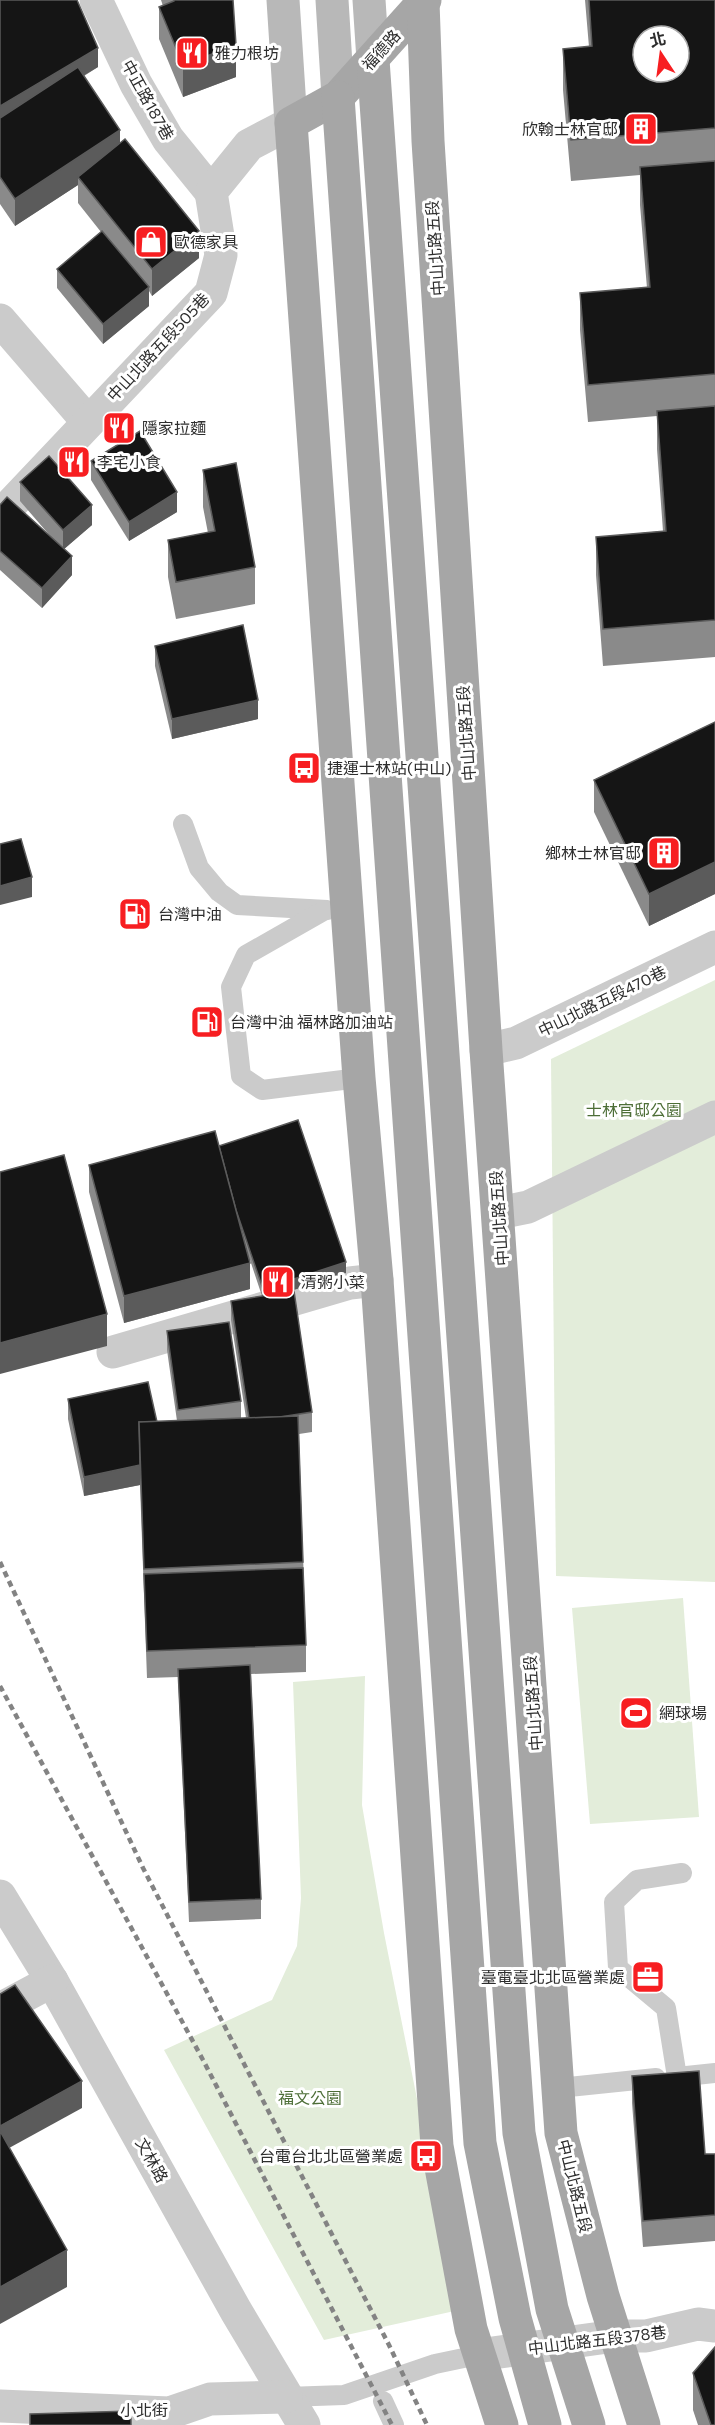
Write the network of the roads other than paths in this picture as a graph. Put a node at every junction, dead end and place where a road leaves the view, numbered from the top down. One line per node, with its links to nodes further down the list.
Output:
1 (96, 0): 9 (street, 中正路187巷)
2 (283, 0): 8 (main road)
3 (332, 0): 7 (main road)
4 (369, 0): 6 (main road)
5 (424, 1): 6 (main road, 福德路); 14 (main road, 中山北路五段)
6 (373, 60): 7 (main road, 福德路); 15 (main road)
7 (338, 97): 8 (main road); 12 (main road)
8 (291, 123): 9 (street); 13 (main road)
9 (211, 192): 11 (street, 中山北路五段505巷)
10 (0, 320): 11 (street)
11 (88, 422): 16 (street, 中山北路五段505巷)
12 (365, 486): 13 (main road); 20 (main road)
13 (317, 490): 18 (main road)
14 (450, 490): 15 (main road); 22 (main road, 中山北路五段)
15 (403, 495): 37 (main road)
16 (0, 516)
17 (183, 824): 18 (lane)
18 (337, 909): 21 (main road); 23 (lane)
19 (715, 946): 22 (street, 中山北路五段470巷)
20 (397, 954): 21 (main road); 38 (main road)
21 (351, 956): 23 (main road)
22 (486, 1050): 25 (main road, 中山北路五段)
23 (359, 1078): 26 (main road)
24 (715, 1117): 25 (street)
25 (499, 1213): 34 (main road, 中山北路五段)
26 (377, 1280): 27 (street); 39 (main road)
27 (113, 1352)
28 (682, 1873): 33 (lane)
29 (0, 1896): 30 (street, 文林路)
30 (52, 1981): 31 (street); 40 (street, 文林路)
31 (0, 2009)
32 (715, 2073): 33 (lane)
33 (677, 2077): 34 (lane)
34 (559, 2088): 36 (main road, 中山北路五段)
35 (715, 2326): 36 (street, 中山北路五段378巷)
36 (615, 2336): 37 (street, 中山北路五段378巷); 48 (main road, 中山北路五段)
37 (562, 2344): 38 (street, 中山北路五段378巷); 47 (main road)
38 (523, 2349): 39 (street, 中山北路五段378巷); 46 (main road)
39 (478, 2355): 40 (lane); 45 (main road)
40 (286, 2397): 42 (street, 小北街); 43 (street, 文林路)
41 (383, 2401): 44 (lane)
42 (0, 2406)
43 (304, 2425)
44 (394, 2425)
45 (502, 2425)
46 (545, 2425)
47 (589, 2425)
48 (644, 2425)

